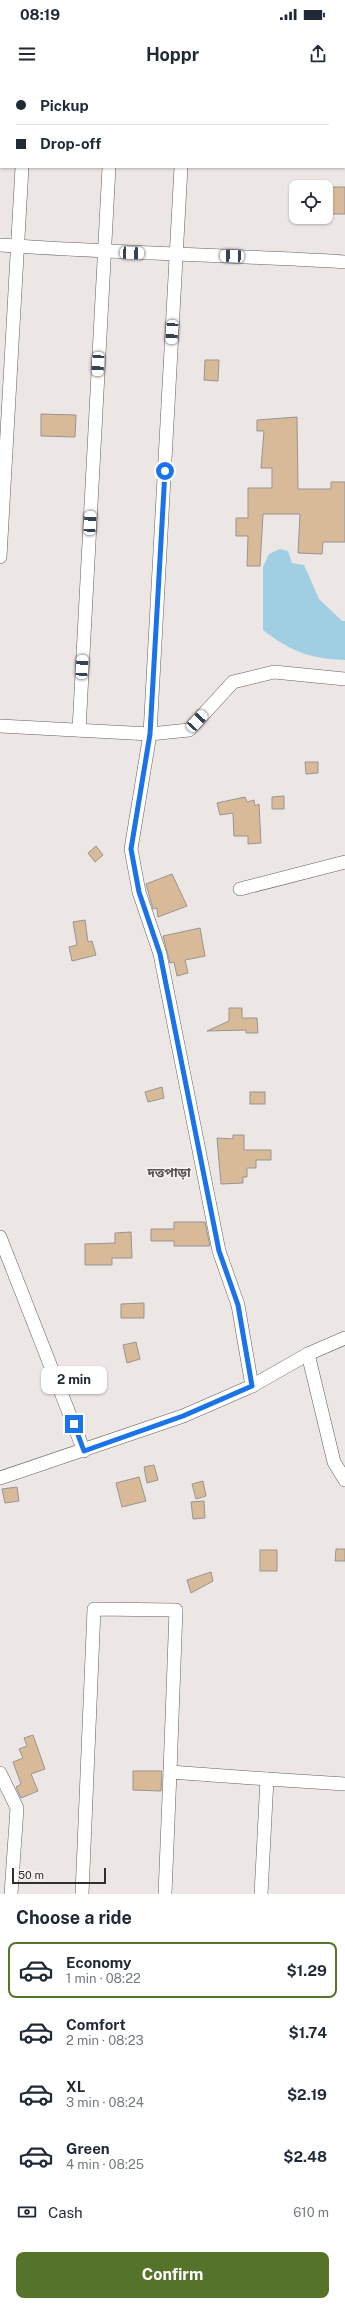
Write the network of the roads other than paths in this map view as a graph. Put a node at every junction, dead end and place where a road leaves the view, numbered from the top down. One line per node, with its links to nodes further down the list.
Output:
1 (22, 168): 5 (street)
2 (109, 168): 6 (street)
3 (181, 168): 7 (street)
4 (0, 245): 5 (street)
5 (17, 246): 6 (street); 9 (street)
6 (103, 252): 7 (street); 12 (street)
7 (177, 255): 8 (street); 13 (street)
8 (345, 262)
9 (0, 557)
10 (345, 679): 13 (street)
11 (0, 726): 12 (street)
12 (79, 730): 13 (street)
13 (150, 734): 20 (street)
14 (345, 862): 15 (street)
15 (240, 889)
16 (0, 1237): 17 (street)
17 (4, 1257): 21 (street)
18 (345, 1338): 19 (street)
19 (308, 1354): 20 (street); 23 (street)
20 (252, 1386): 21 (street)
21 (84, 1451): 22 (street)
22 (0, 1478)
23 (345, 1480)
24 (170, 1772): 26 (street); 29 (street); 30 (street)
25 (0, 1773): 28 (street)
26 (267, 1779): 27 (street); 31 (street)
27 (345, 1784)
28 (11, 1894)
29 (82, 1894)
30 (165, 1894)
31 (261, 1894)

